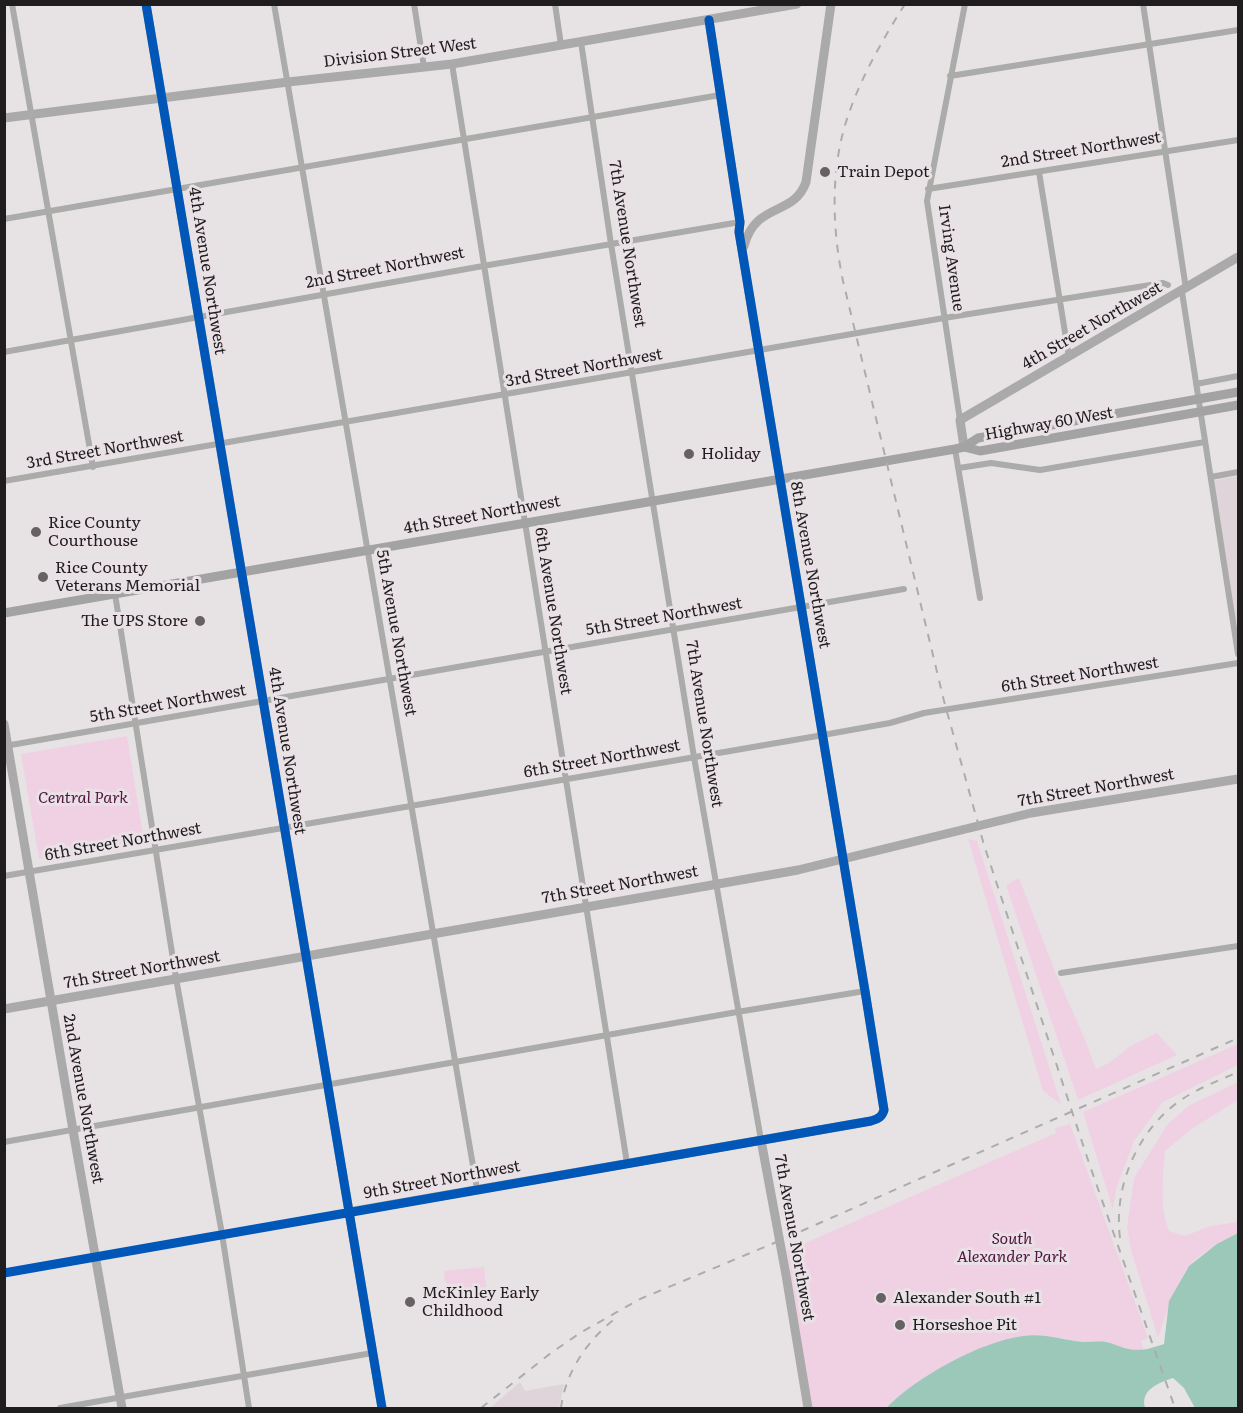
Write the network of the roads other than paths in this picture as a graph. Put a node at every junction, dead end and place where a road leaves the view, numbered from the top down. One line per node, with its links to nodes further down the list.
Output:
1 (12, 4): 21 (street)
2 (146, 4): 20 (street, 4th Avenue Northwest)
3 (274, 4): 18 (street, 5th Avenue Northwest)
4 (414, 4): 16 (street)
5 (555, 4): 13 (street)
6 (797, 4): 10 (street, Division Street West)
7 (831, 4): 32 (street)
8 (965, 4): 17 (street, Irving Avenue)
9 (1143, 4): 14 (street)
10 (709, 20): 12 (street, Division Street West); 19 (street, 8th Avenue Northwest)
11 (1239, 30): 14 (street)
12 (581, 42): 13 (street, Division Street West); 22 (street, 7th Avenue Northwest)
13 (561, 45): 15 (street, Division Street West)
14 (1150, 45): 17 (street); 26 (street)
15 (452, 64): 16 (street, Division Street West); 24 (street, 6th Avenue Northwest)
16 (424, 67): 18 (street, Division Street West)
17 (950, 76): 30 (street, Irving Avenue)
18 (288, 82): 20 (street, Division Street West); 27 (street, 5th Avenue Northwest)
19 (720, 95): 22 (street); 34 (street, 8th Avenue Northwest)
20 (163, 98): 21 (street, Division Street West); 29 (street, 4th Avenue Northwest)
21 (30, 114): 23 (street, Division Street West); 31 (street)
22 (592, 116): 24 (street); 35 (street, 7th Avenue Northwest)
23 (4, 118)
24 (465, 139): 27 (street); 38 (street, 6th Avenue Northwest)
25 (1239, 140): 26 (street, 2nd Street Northwest)
26 (1167, 151): 28 (street, 2nd Street Northwest); 40 (street)
27 (302, 167): 29 (street); 41 (street, 5th Avenue Northwest)
28 (1039, 172): 30 (street, 2nd Street Northwest); 42 (street)
29 (178, 188): 31 (street); 43 (street, 4th Avenue Northwest)
30 (928, 189): 44 (street, Irving Avenue)
31 (50, 212): 33 (street); 45 (street)
32 (770, 212): 34 (street, 2nd Street Northwest); 36 (street)
33 (4, 219)
34 (740, 222): 35 (street, 2nd Street Northwest); 36 (street, 8th Avenue Northwest)
35 (610, 244): 38 (street, 2nd Street Northwest); 49 (street, 7th Avenue Northwest)
36 (742, 250): 46 (street, 8th Avenue Northwest)
37 (1239, 258): 40 (street, 4th Street Northwest)
38 (483, 266): 41 (street, 2nd Street Northwest); 53 (street, 6th Avenue Northwest)
39 (1168, 285): 42 (street, 3rd Street Northwest)
40 (1184, 290): 48 (street, 4th Street Northwest); 51 (street)
41 (325, 296): 43 (street, 2nd Street Northwest); 58 (street, 5th Avenue Northwest)
42 (1059, 299): 44 (street, 3rd Street Northwest); 48 (street)
43 (199, 316): 45 (street, 2nd Street Northwest); 60 (street, 4th Avenue Northwest)
44 (944, 318): 46 (street, 3rd Street Northwest); 57 (street, Irving Avenue)
45 (72, 340): 47 (street, 2nd Street Northwest); 62 (street)
46 (759, 351): 49 (street, 3rd Street Northwest); 66 (street, 8th Avenue Northwest)
47 (4, 352)
48 (1069, 357): 57 (street, 4th Street Northwest)
49 (632, 373): 53 (street, 3rd Street Northwest); 68 (street, 7th Avenue Northwest)
50 (1239, 376): 51 (street)
51 (1196, 384): 54 (street)
52 (1239, 392): 54 (main road, Highway 60 West)
53 (504, 395): 58 (street, 3rd Street Northwest); 69 (street, 6th Avenue Northwest)
54 (1197, 399): 56 (street); 61 (main road, Highway 60 West)
55 (1239, 405): 56 (main road, Highway 60 West)
56 (1200, 412): 59 (street); 61 (main road, Highway 60 West)
57 (960, 420): 61 (street, Irving Avenue)
58 (346, 422): 60 (street, 3rd Street Northwest); 70 (street, 5th Avenue Northwest)
59 (1205, 442): 63 (street); 65 (street)
60 (220, 444): 62 (street, 3rd Street Northwest); 71 (street, 4th Avenue Northwest)
61 (960, 448): 63 (street, Irving Avenue); 66 (main road, 4th Street Northwest)
62 (93, 467): 67 (street, 3rd Street Northwest)
63 (959, 468): 74 (street, Irving Avenue)
64 (1239, 472): 65 (street)
65 (1211, 477): 79 (street)
66 (780, 478): 68 (main road, 4th Street Northwest); 75 (street, 8th Avenue Northwest)
67 (4, 481)
68 (653, 501): 69 (main road, 4th Street Northwest); 77 (street, 7th Avenue Northwest)
69 (525, 523): 70 (main road, 4th Street Northwest); 78 (street, 6th Avenue Northwest)
70 (368, 550): 71 (main road, 4th Street Northwest); 81 (street, 5th Avenue Northwest)
71 (242, 572): 73 (main road, 4th Street Northwest); 82 (street, 4th Avenue Northwest)
72 (904, 589): 75 (street, 5th Street Northwest)
73 (116, 594): 76 (main road, 4th Street Northwest); 83 (street)
74 (980, 598)
75 (801, 606): 77 (street, 5th Street Northwest); 85 (street, 8th Avenue Northwest)
76 (4, 614)
77 (674, 629): 78 (street, 5th Street Northwest); 87 (street, 7th Avenue Northwest)
78 (546, 652): 81 (street, 5th Street Northwest); 88 (street, 6th Avenue Northwest)
79 (1239, 654)
80 (1239, 663): 85 (street, 6th Street Northwest)
81 (390, 678): 82 (street, 5th Street Northwest); 90 (street, 5th Avenue Northwest)
82 (265, 701): 83 (street, 5th Street Northwest); 91 (street, 4th Avenue Northwest)
83 (136, 723): 86 (street, 5th Street Northwest); 92 (street)
84 (4, 724): 86 (street, 2nd Avenue Northwest)
85 (823, 735): 87 (street, 6th Street Northwest); 93 (street, 8th Avenue Northwest)
86 (6, 746): 94 (street, 2nd Avenue Northwest)
87 (694, 757): 88 (street, 6th Street Northwest); 96 (street, 7th Avenue Northwest)
88 (567, 779): 90 (street, 6th Street Northwest); 97 (street, 6th Avenue Northwest)
89 (1239, 779): 93 (street, 7th Street Northwest)
90 (412, 806): 91 (street, 6th Street Northwest); 98 (street, 5th Avenue Northwest)
91 (285, 828): 92 (street, 6th Street Northwest); 100 (street, 4th Avenue Northwest)
92 (157, 850): 94 (street, 6th Street Northwest); 102 (street)
93 (843, 860): 96 (street, 7th Street Northwest); 103 (street, 8th Avenue Northwest)
94 (30, 871): 95 (street, 6th Street Northwest); 104 (street, 2nd Avenue Northwest)
95 (4, 876)
96 (715, 884): 97 (street, 7th Street Northwest); 106 (street, 7th Avenue Northwest)
97 (587, 906): 98 (street, 7th Street Northwest); 107 (street, 6th Avenue Northwest)
98 (433, 933): 100 (street, 7th Street Northwest); 108 (street, 5th Avenue Northwest)
99 (1239, 946): 101 (street)
100 (305, 956): 102 (street, 7th Street Northwest); 109 (street, 4th Avenue Northwest)
101 (1061, 973)
102 (176, 978): 104 (street, 7th Street Northwest); 110 (street)
103 (865, 991): 106 (street); 111 (street, 8th Avenue Northwest)
104 (51, 1002): 105 (street, 7th Street Northwest); 112 (street, 2nd Avenue Northwest)
105 (4, 1009)
106 (737, 1012): 107 (street); 113 (street, 7th Avenue Northwest)
107 (608, 1035): 108 (street); 115 (street, 6th Avenue Northwest)
108 (456, 1062): 109 (street); 116 (street, 5th Avenue Northwest)
109 (327, 1084): 110 (street); 117 (street, 4th Avenue Northwest)
110 (200, 1107): 112 (street); 118 (street)
111 (882, 1115): 113 (street, 9th Street Northwest)
112 (73, 1130): 114 (street); 119 (street, 2nd Avenue Northwest)
113 (761, 1140): 115 (street, 9th Street Northwest); 127 (street, 7th Avenue Northwest)
114 (4, 1142)
115 (627, 1163): 116 (street, 9th Street Northwest)
116 (477, 1190): 117 (street, 9th Street Northwest)
117 (349, 1212): 118 (street, 9th Street Northwest); 121 (street, 4th Avenue Northwest)
118 (222, 1234): 119 (street, 9th Street Northwest); 122 (street)
119 (95, 1257): 120 (street, 9th Street Northwest); 123 (street, 2nd Avenue Northwest)
120 (4, 1273)
121 (372, 1353): 122 (street); 126 (street, 4th Avenue Northwest)
122 (244, 1376): 123 (street); 125 (street)
123 (122, 1404): 124 (street)
124 (60, 1408)
125 (249, 1408)
126 (382, 1408)
127 (808, 1408)

